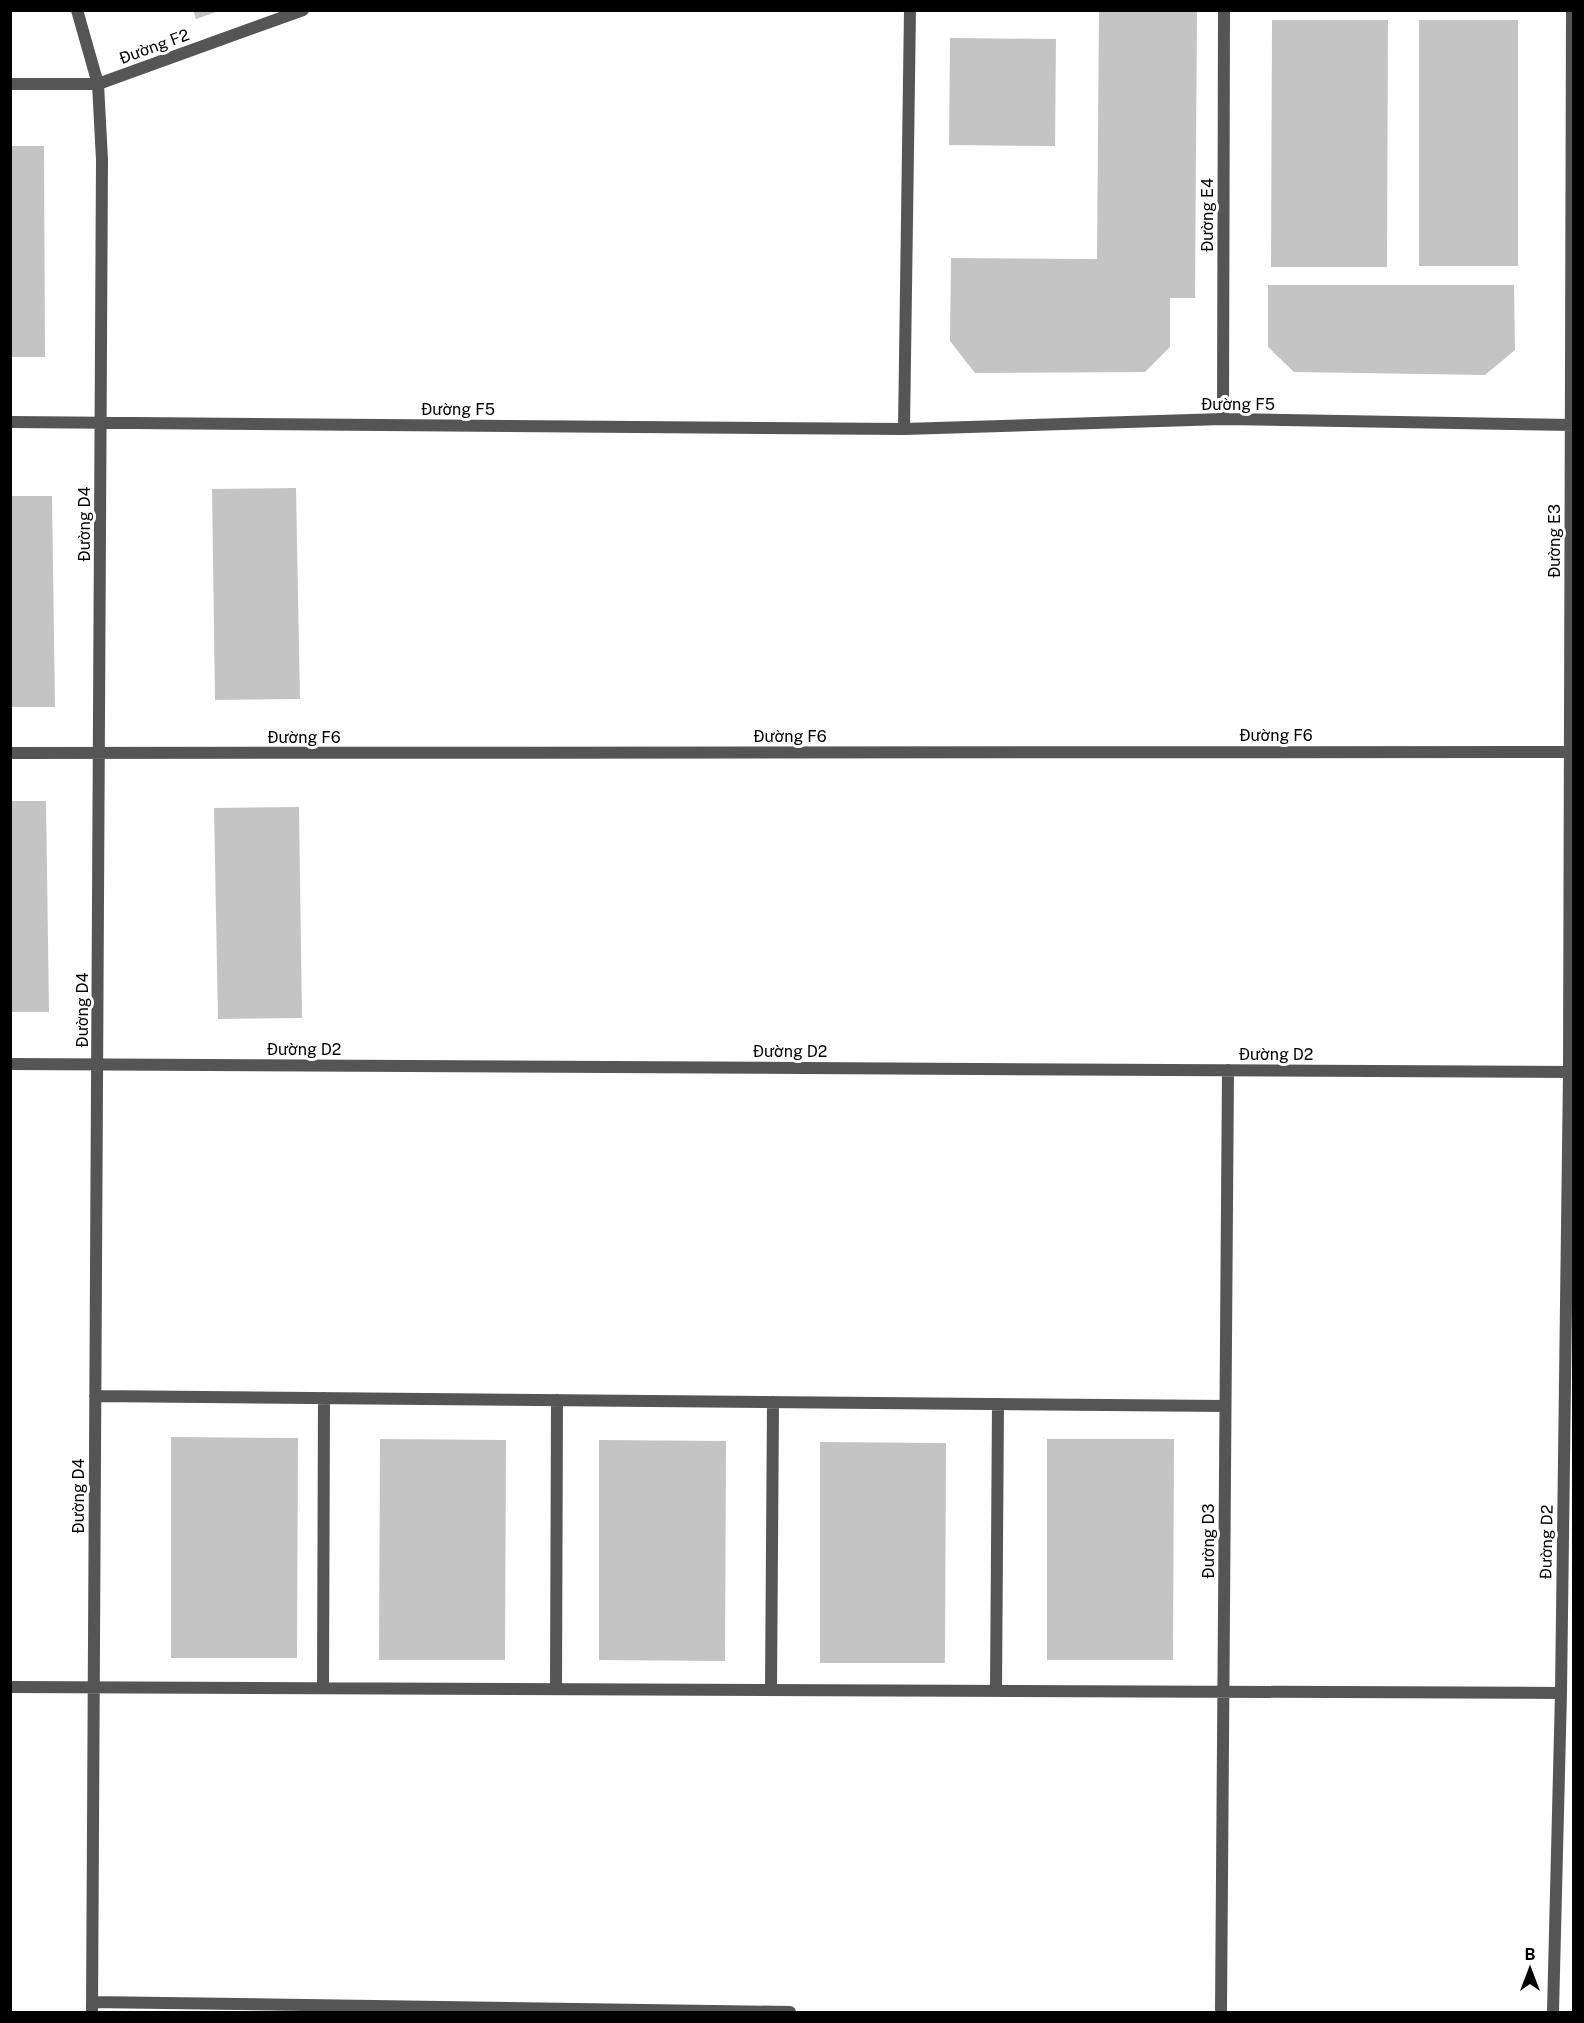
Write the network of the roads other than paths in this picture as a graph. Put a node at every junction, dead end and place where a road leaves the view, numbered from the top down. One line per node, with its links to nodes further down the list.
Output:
1 (77, 10): 7 (street, Đường D4)
2 (303, 10): 7 (street, Đường F2)
3 (910, 10): 13 (street)
4 (1224, 10): 9 (street, Đường E4)
5 (1572, 10): 8 (street, Đường E3)
6 (10, 84): 7 (street, Đường F2)
7 (98, 84): 11 (street, Đường D4)
8 (1572, 109): 12 (street, Đường E3)
9 (1223, 419): 12 (street, Đường F5); 13 (street, Đường F5)
10 (10, 422): 11 (street, Đường F5)
11 (101, 423): 13 (street, Đường F5); 16 (street, Đường D4)
12 (1572, 425): 14 (street, Đường E3)
13 (904, 429)
14 (1572, 752): 16 (street, Đường F6); 20 (street, Đường E3)
15 (10, 753): 16 (street, Đường F6)
16 (99, 754): 18 (street, Đường D4)
17 (10, 1064): 18 (street, Đường D2)
18 (98, 1064): 19 (street, Đường D2); 21 (street, Đường D4)
19 (1228, 1070): 20 (street, Đường D2); 26 (street, Đường D3)
20 (1571, 1072): 34 (street, Đường D2)
21 (95, 1396): 22 (street); 28 (street, Đường D4)
22 (324, 1398): 23 (street); 29 (street)
23 (557, 1400): 24 (street); 30 (street)
24 (773, 1402): 25 (street); 31 (street)
25 (998, 1404): 26 (street); 32 (street)
26 (1225, 1406): 33 (street, Đường D3)
27 (10, 1687): 28 (street)
28 (94, 1687): 29 (street); 35 (street, Đường D4)
29 (323, 1688): 30 (street)
30 (556, 1689): 31 (street)
31 (771, 1690): 32 (street)
32 (996, 1691): 33 (street)
33 (1223, 1692): 34 (street); 37 (street, Đường D3)
34 (1561, 1693): 38 (street, Đường D2)
35 (92, 2007): 36 (street)
36 (790, 2013)
37 (1221, 2013)
38 (1553, 2013)

